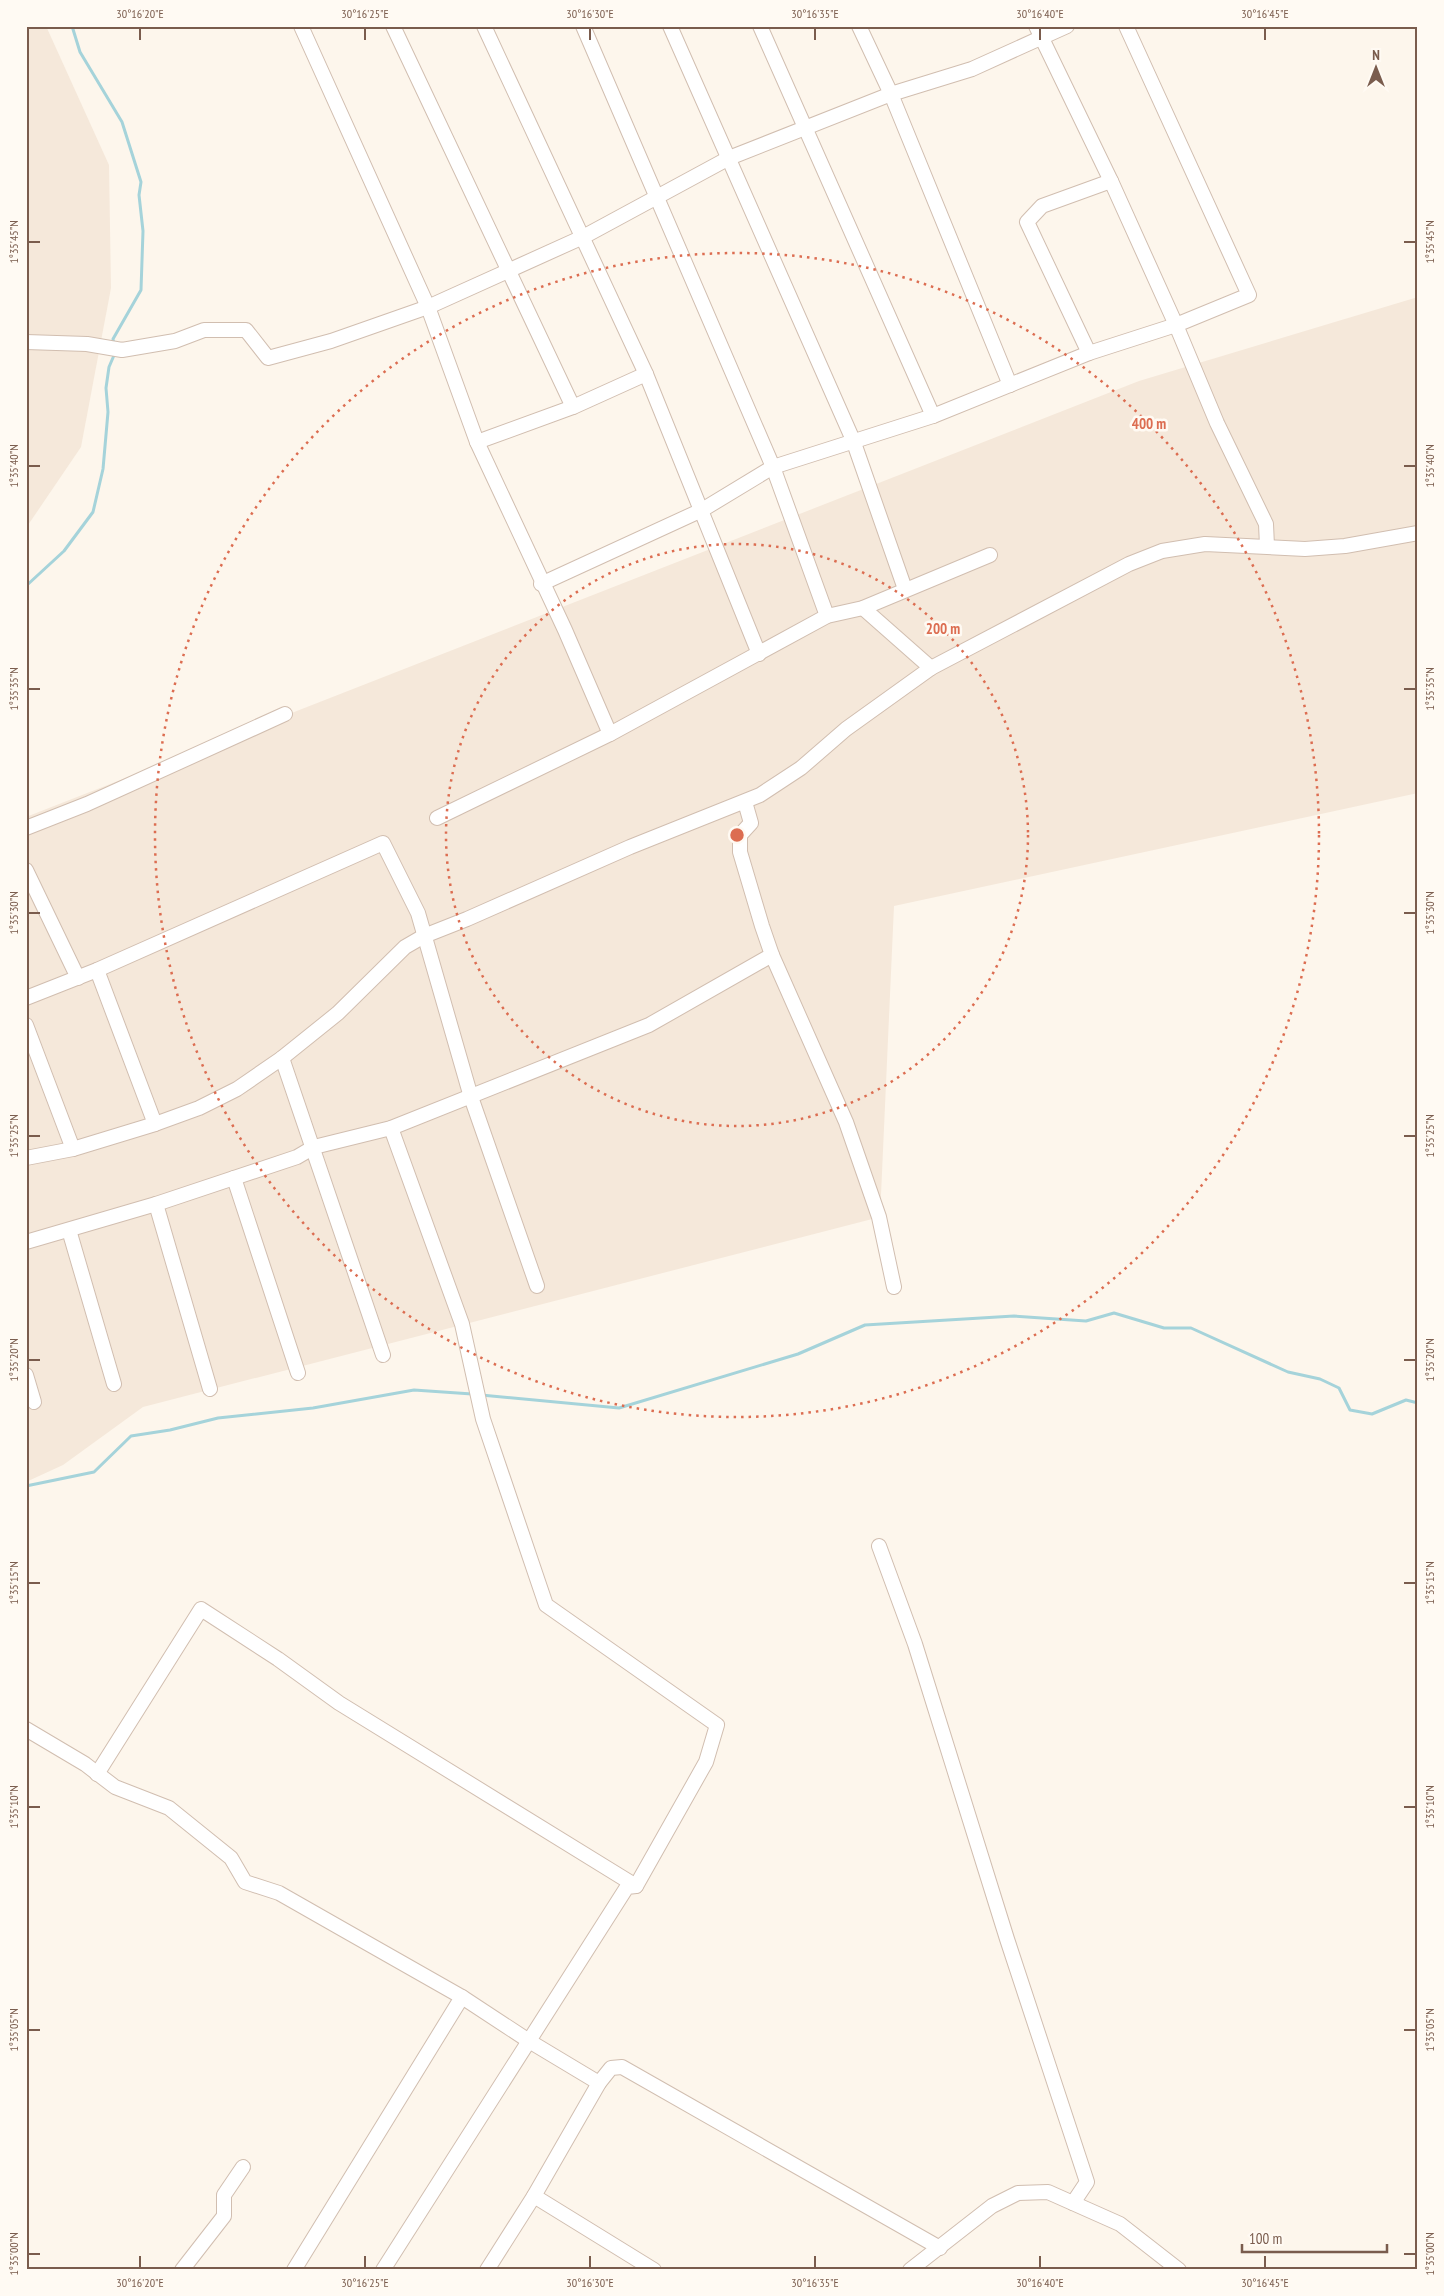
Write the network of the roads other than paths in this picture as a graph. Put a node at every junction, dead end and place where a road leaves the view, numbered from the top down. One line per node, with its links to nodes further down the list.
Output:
1 (301, 26): 18 (street)
2 (393, 26): 17 (street)
3 (484, 26): 16 (street)
4 (583, 26): 15 (street)
5 (670, 26): 13 (street)
6 (760, 26): 12 (street)
7 (859, 26): 11 (street)
8 (1067, 26): 10 (street)
9 (1126, 26): 19 (street)
10 (1039, 32): 11 (street); 14 (street)
11 (891, 94): 12 (street); 23 (street)
12 (805, 129): 13 (street); 25 (street)
13 (729, 158): 15 (street); 26 (street)
14 (1111, 181): 19 (street); 21 (street)
15 (656, 198): 16 (street); 28 (street)
16 (583, 237): 17 (street); 22 (street)
17 (508, 271): 18 (street); 24 (street)
18 (428, 307): 20 (street); 27 (street)
19 (1176, 325): 21 (street); 31 (street)
20 (26, 342)
21 (1089, 353): 23 (street)
22 (646, 374): 24 (street); 29 (street)
23 (1010, 384): 25 (street)
24 (573, 407): 27 (street)
25 (933, 416): 26 (street)
26 (853, 440): 28 (street); 34 (street)
27 (477, 442): 33 (street)
28 (773, 467): 29 (street); 36 (street)
29 (702, 510): 33 (street); 37 (street)
30 (1418, 533): 31 (street)
31 (1267, 546): 38 (street)
32 (990, 556): 34 (street)
33 (541, 584): 40 (street)
34 (905, 589): 35 (street)
35 (863, 608): 36 (street); 38 (street)
36 (827, 616): 37 (street)
37 (759, 654): 40 (street)
38 (931, 668): 41 (street)
39 (285, 714): 43 (street)
40 (610, 734): 42 (street)
41 (744, 802): 45 (street); 46 (street)
42 (436, 818)
43 (26, 828)
44 (26, 870): 48 (street)
45 (424, 936): 47 (street); 52 (street); 53 (street)
46 (772, 956): 53 (street); 64 (street)
47 (97, 970): 48 (street); 54 (street)
48 (78, 978): 49 (street)
49 (26, 998)
50 (26, 1025): 51 (street)
51 (31, 1052): 57 (street)
52 (282, 1058): 54 (street); 56 (street)
53 (470, 1097): 55 (street); 63 (street)
54 (155, 1124): 57 (street)
55 (391, 1128): 56 (street); 74 (street)
56 (314, 1147): 59 (street); 65 (street)
57 (73, 1148): 58 (street)
58 (26, 1158)
59 (234, 1178): 60 (street); 66 (street)
60 (156, 1204): 61 (street); 69 (street)
61 (69, 1230): 62 (street); 68 (street)
62 (26, 1242)
63 (537, 1286)
64 (894, 1287)
65 (383, 1355)
66 (298, 1373)
67 (26, 1375): 70 (street)
68 (114, 1384)
69 (210, 1389)
70 (34, 1402)
71 (879, 1546): 80 (street)
72 (26, 1729): 73 (street)
73 (98, 1774): 74 (street); 75 (street)
74 (636, 1886): 76 (street)
75 (462, 1997): 76 (street); 83 (street)
76 (528, 2041): 77 (street); 84 (street)
77 (599, 2083): 79 (street); 81 (street)
78 (242, 2167): 82 (street)
79 (534, 2196): 85 (street); 86 (street)
80 (1073, 2204): 81 (street); 88 (street)
81 (940, 2248): 87 (street)
82 (186, 2268)
83 (294, 2270)
84 (383, 2270)
85 (487, 2270)
86 (654, 2270)
87 (910, 2270)
88 (1179, 2270)

